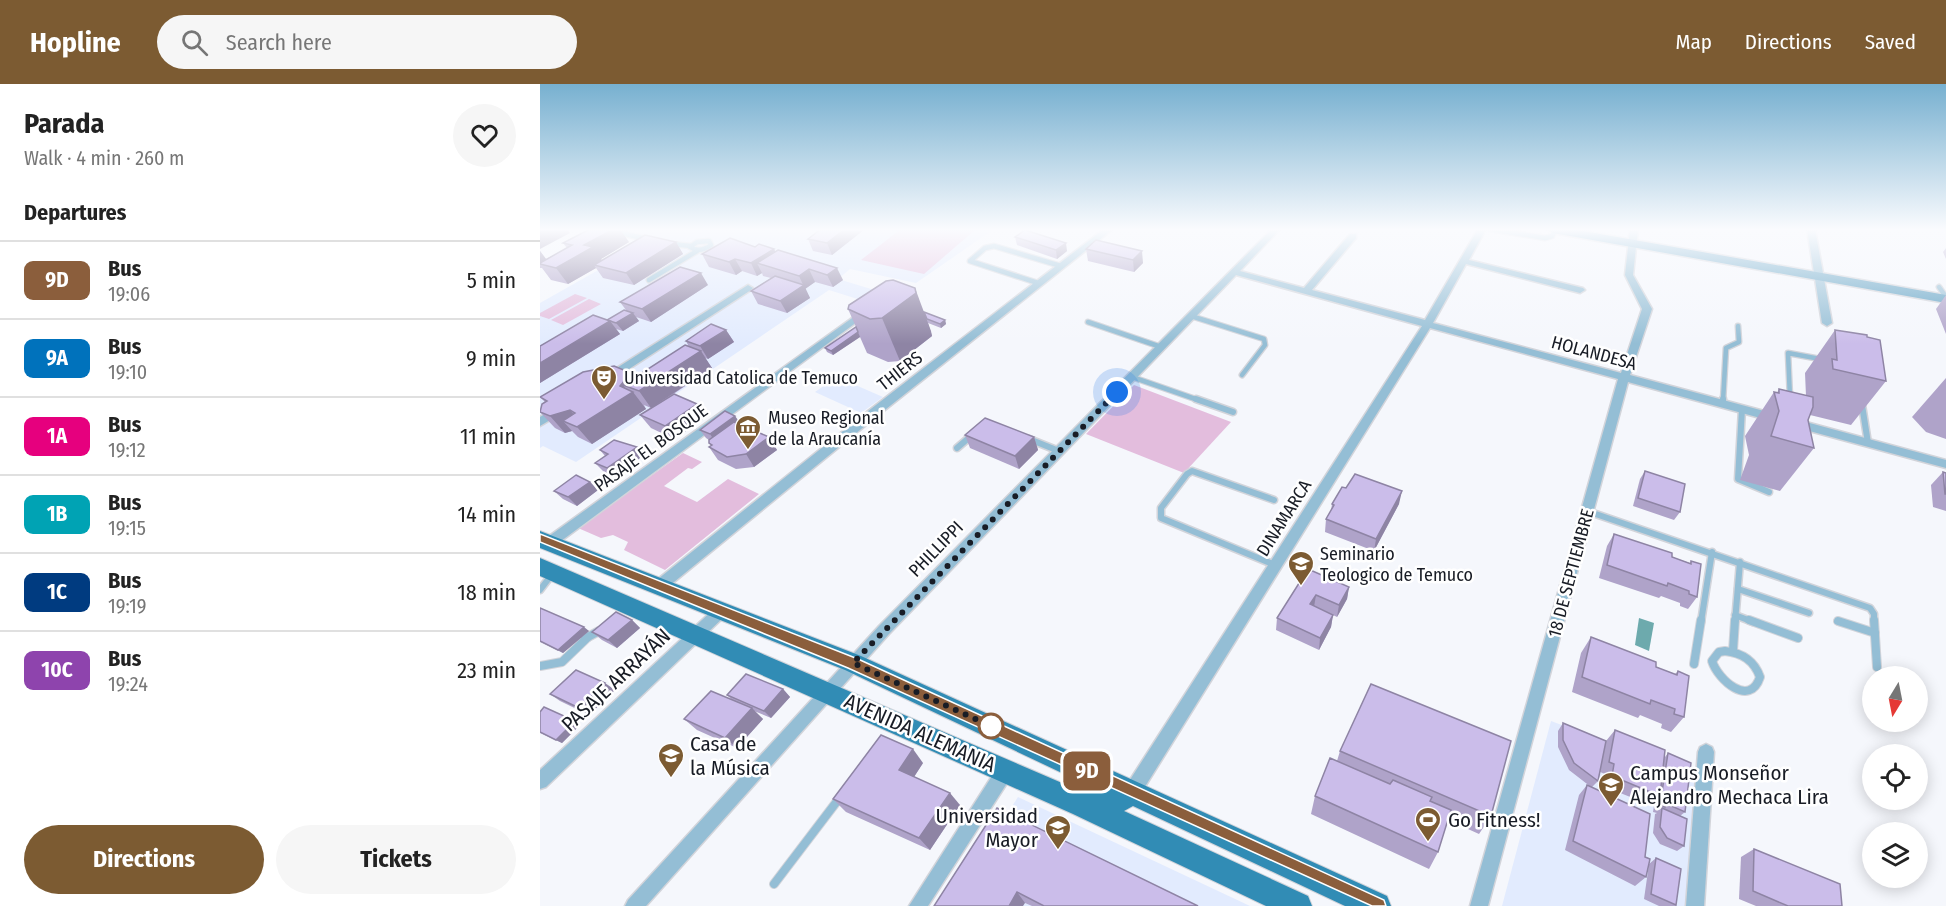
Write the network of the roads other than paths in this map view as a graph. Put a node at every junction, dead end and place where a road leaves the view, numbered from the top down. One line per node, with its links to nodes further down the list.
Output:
1 (669, 267): 13 (lane)
2 (990, 267): 14 (lane)
3 (1058, 267): 14 (street, THIERS)
4 (1239, 267): 11 (street, PHILLIPPI)
5 (1327, 267): 17 (street)
6 (1460, 267): 23 (street, DINAMARCA)
7 (1489, 267): 16 (street)
8 (1630, 267): 29 (street, 18 DE SEPTIEMBRE)
9 (1767, 267): 12 (main road)
10 (1818, 267): 12 (street)
11 (1234, 272): 17 (street, HOLANDESA); 20 (street, PHILLIPPI)
12 (1820, 277): 18 (main road); 22 (street)
13 (649, 280)
14 (1038, 283): 52 (street, THIERS)
15 (748, 288): 30 (street)
16 (1580, 290)
17 (1306, 292): 23 (street, HOLANDESA)
18 (1944, 294)
19 (874, 306): 47 (street, PASAJE EL BOSQUE)
20 (1191, 316): 25 (street, PHILLIPPI); 27 (lane)
21 (1088, 322): 25 (lane)
22 (1827, 323)
23 (1427, 325): 29 (street, HOLANDESA); 50 (street, DINAMARCA)
24 (1738, 326): 33 (lane)
25 (1161, 347): 28 (street, PHILLIPPI)
26 (1820, 359): 34 (lane)
27 (1242, 375)
28 (1132, 377): 36 (lane); 42 (street, PHILLIPPI)
29 (1624, 378): 33 (street, HOLANDESA); 46 (street, 18 DE SEPTIEMBRE)
30 (600, 383)
31 (1862, 400): 40 (lane)
32 (570, 402): 37 (street)
33 (1723, 404): 35 (street, HOLANDESA)
34 (1791, 407)
35 (1742, 409): 40 (street, HOLANDESA); 44 (lane)
36 (1233, 412)
37 (540, 422)
38 (979, 428): 41 (lane)
39 (1018, 434): 42 (lane)
40 (1868, 442): 43 (street, HOLANDESA)
41 (957, 448)
42 (1059, 451): 67 (street, PHILLIPPI)
43 (1946, 464)
44 (1769, 492)
45 (1274, 500): 50 (lane)
46 (1587, 511): 48 (lane); 83 (street, 18 DE SEPTIEMBRE)
47 (545, 541): 52 (main road, AVENIDA ALEMANIA)
48 (1712, 552): 49 (lane); 68 (lane)
49 (1740, 562): 53 (lane); 62 (lane)
50 (1276, 565): 76 (street, DINAMARCA)
51 (547, 570): 54 (lane); 55 (main road, AVENIDA ALEMANIA)
52 (658, 587): 55 (main road); 56 (main road, AVENIDA ALEMANIA)
53 (1738, 589): 57 (lane); 58 (lane)
54 (540, 590)
55 (628, 608): 63 (main road, AVENIDA ALEMANIA)
56 (721, 611): 63 (street, PASAJE ARRAYÁN); 67 (main road, AVENIDA ALEMANIA)
57 (1809, 613)
58 (1735, 615): 65 (lane); 66 (lane)
59 (1838, 621): 62 (lane)
60 (608, 626): 64 (lane)
61 (569, 628): 64 (lane)
62 (1875, 633): 70 (lane)
63 (695, 634): 71 (main road, AVENIDA ALEMANIA); 74 (street, PASAJE ARRAYÁN)
64 (588, 637): 69 (lane)
65 (1798, 638)
66 (1733, 651): 66 (lane)
67 (853, 663): 71 (street, PHILLIPPI); 76 (main road, AVENIDA ALEMANIA)
68 (1694, 664)
69 (540, 666)
70 (1877, 666)
71 (827, 692): 73 (main road, AVENIDA ALEMANIA); 80 (street, PHILLIPPI)
72 (1706, 752): 84 (street)
73 (1005, 771): 77 (main road, AVENIDA ALEMANIA); 81 (street)
74 (540, 781)
75 (845, 790): 78 (lane)
76 (1132, 792): 77 (main road); 82 (main road, AVENIDA ALEMANIA)
77 (1082, 805): 79 (main road, AVENIDA ALEMANIA)
78 (774, 884)
79 (1281, 902)
80 (634, 906)
81 (918, 906)
82 (1377, 906)
83 (1479, 906)
84 (1695, 906)

